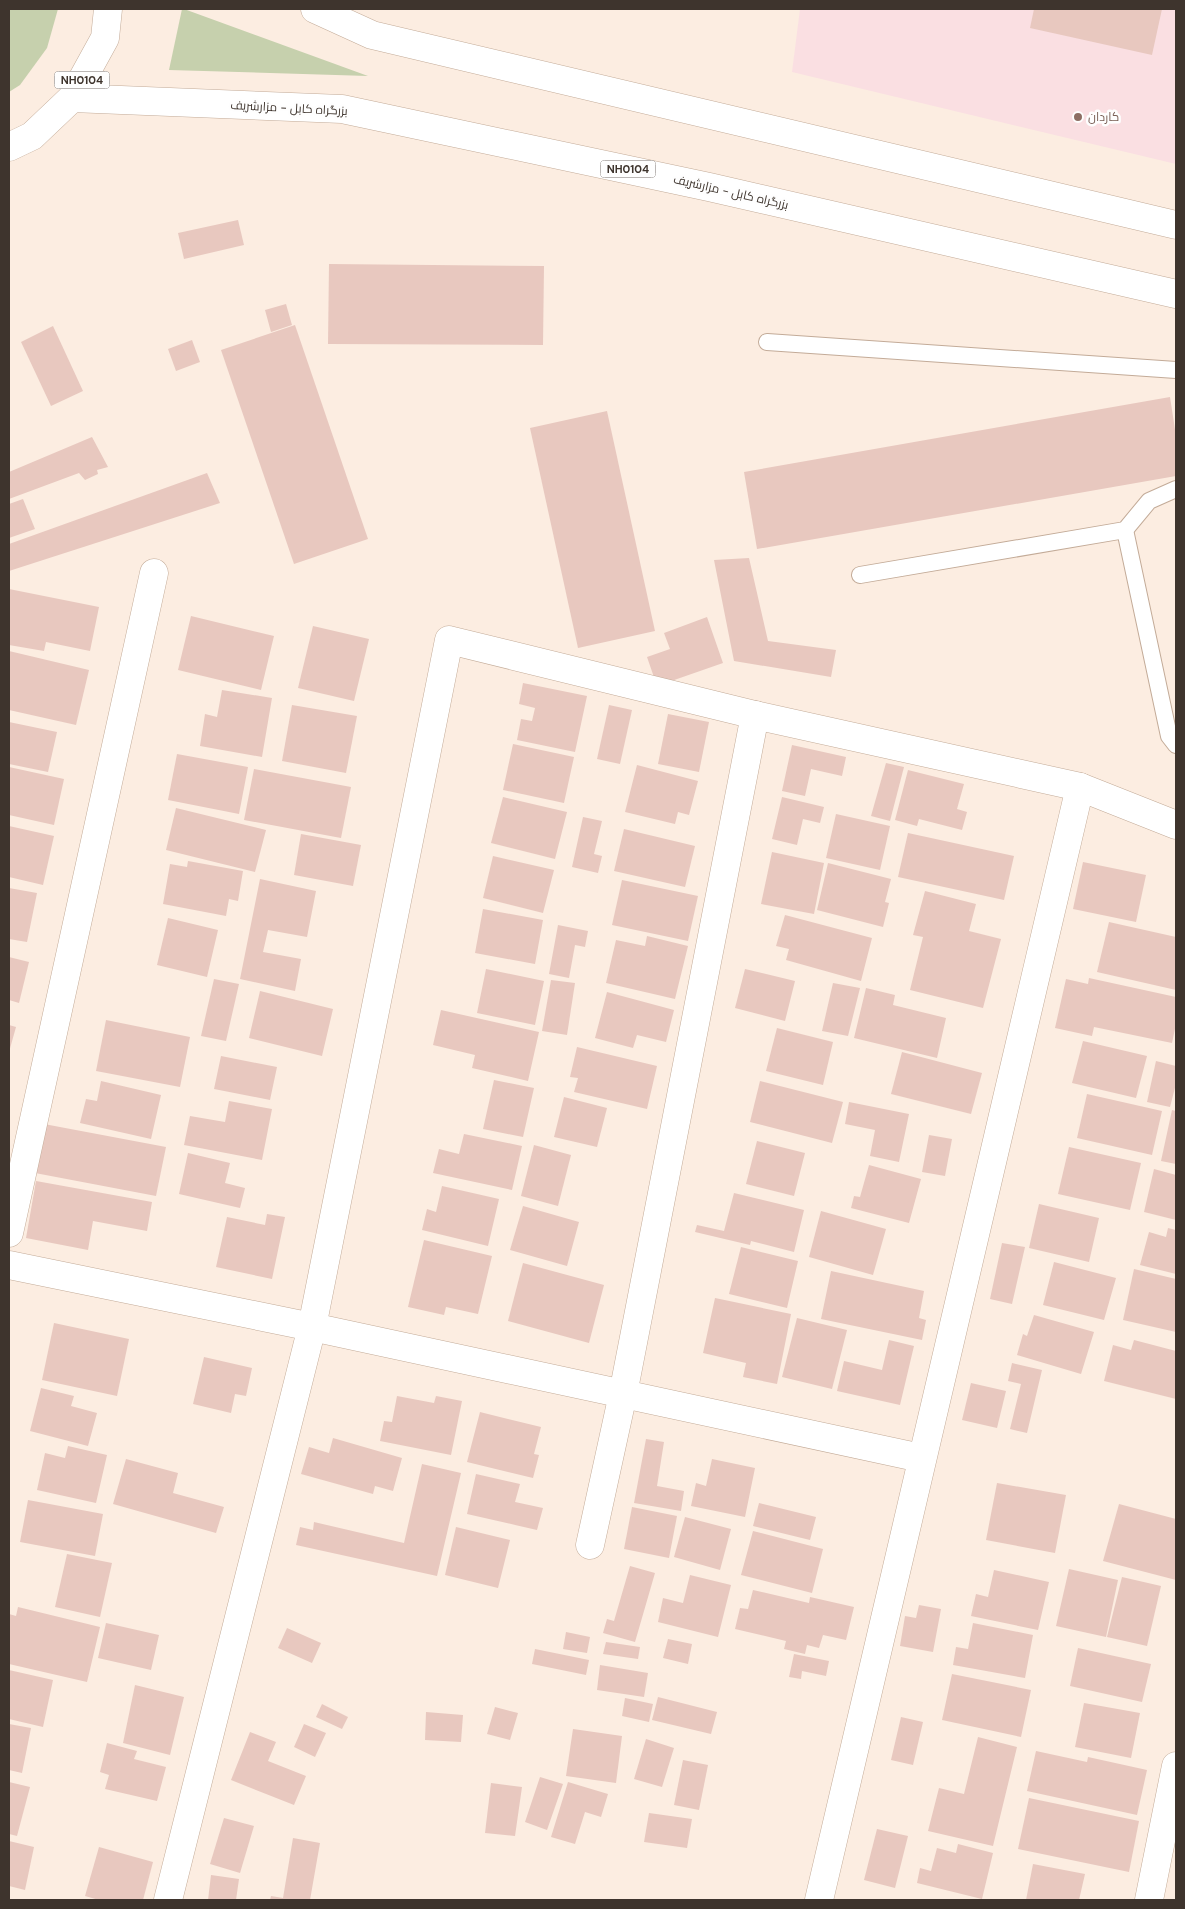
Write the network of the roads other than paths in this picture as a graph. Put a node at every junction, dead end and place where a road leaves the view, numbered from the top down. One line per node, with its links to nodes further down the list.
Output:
1 (108, 9): 3 (main road, NH0104)
2 (315, 9): 5 (main road)
3 (72, 98): 4 (main road, NH0104); 6 (main road, بزرگراه کابل - مزارشریف / NH0104)
4 (9, 147)
5 (1176, 225)
6 (1176, 294)
7 (767, 342): 8 (lane)
8 (1176, 370)
9 (1176, 489): 10 (lane)
10 (1124, 530): 12 (lane); 14 (lane)
11 (154, 573): 17 (main road)
12 (860, 575)
13 (755, 715): 15 (main road); 19 (main road); 20 (main road)
14 (1176, 745)
15 (1080, 787): 16 (main road); 21 (main road)
16 (1176, 825)
17 (9, 1233)
18 (9, 1266): 19 (main road)
19 (312, 1327): 20 (main road); 24 (main road)
20 (623, 1394): 21 (main road); 22 (main road)
21 (921, 1458): 25 (main road)
22 (590, 1545)
23 (1176, 1766): 26 (main road)
24 (168, 1900)
25 (819, 1900)
26 (1149, 1900)

